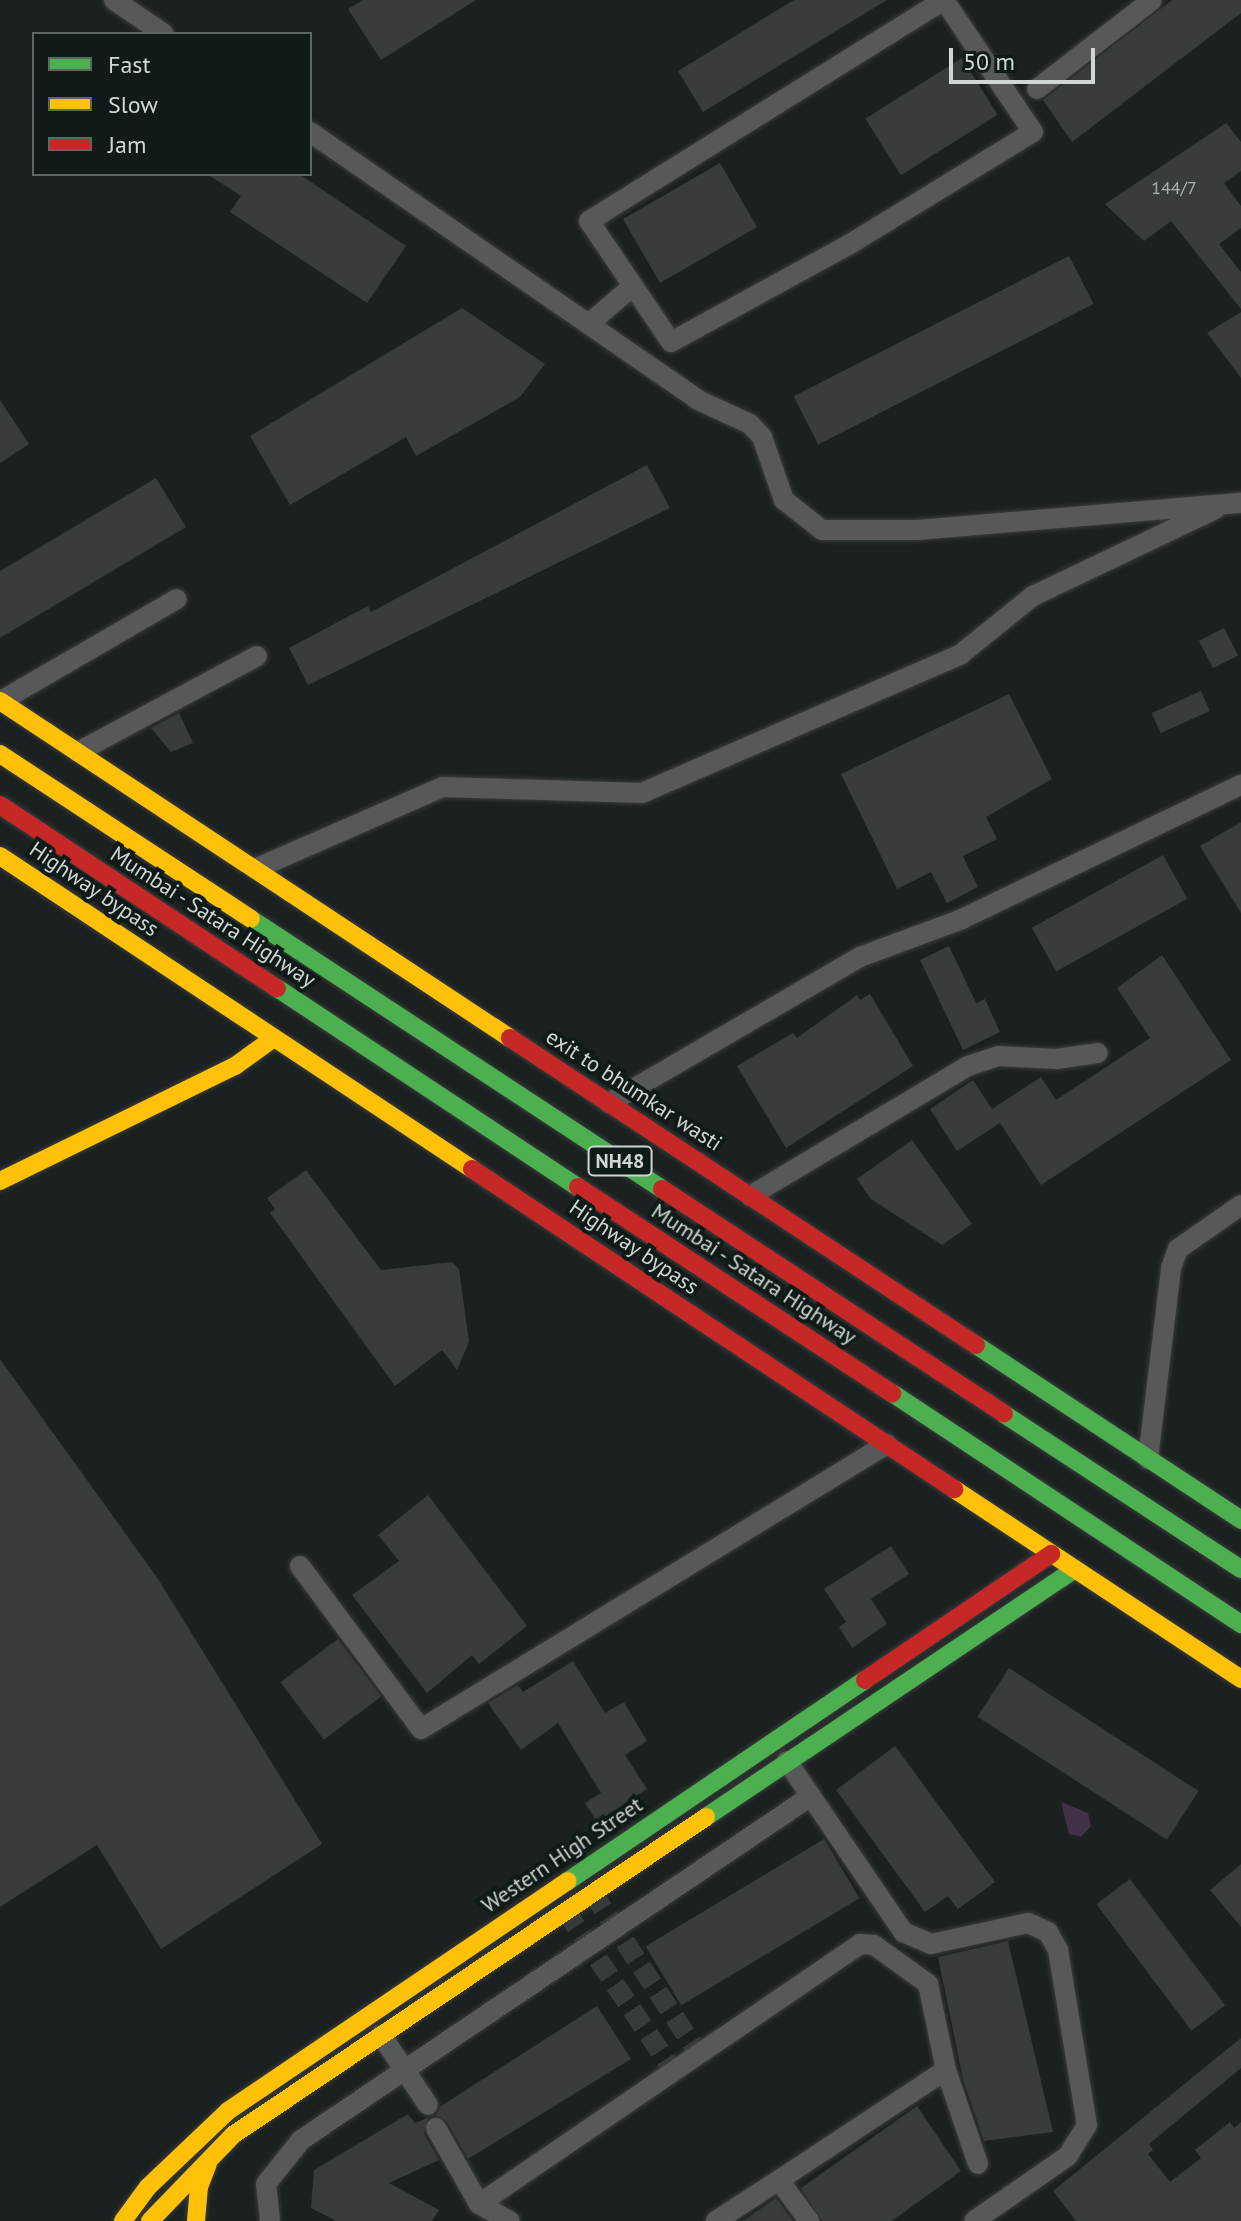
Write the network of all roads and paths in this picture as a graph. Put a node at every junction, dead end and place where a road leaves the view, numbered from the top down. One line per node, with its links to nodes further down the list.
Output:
1 (114, 0): 3 (street)
2 (1152, 0): 4 (street)
3 (161, 32)
4 (1037, 89)
5 (312, 133): 7 (street)
6 (633, 286): 6 (street); 7 (street)
7 (591, 322): 8 (street)
8 (1233, 504): 17 (street)
9 (177, 599): 11 (street)
10 (257, 656): 12 (street)
11 (0, 701): 12 (main road, exit to bhumkar wasti)
12 (78, 752): 17 (main road, exit to bhumkar wasti)
13 (0, 754): 29 (main road, Mumbai - Satara Highway / NH48)
14 (1241, 785): 20 (street)
15 (0, 805): 31 (main road, Mumbai - Satara Highway / NH48)
16 (0, 856): 18 (main road, Highway bypass)
17 (255, 869): 20 (main road, exit to bhumkar wasti)
18 (274, 1038): 21 (main road); 24 (main road, Highway bypass)
19 (1098, 1053): 22 (street)
20 (609, 1103): 22 (main road, exit to bhumkar wasti)
21 (0, 1181)
22 (750, 1196): 25 (main road, exit to bhumkar wasti)
23 (1241, 1205): 25 (street)
24 (887, 1444): 27 (main road, Highway bypass); 28 (street)
25 (1148, 1459): 26 (main road, exit to bhumkar wasti)
26 (1241, 1520)
27 (1051, 1554): 30 (main road, Highway bypass); 32 (main road, Western High Street)
28 (300, 1566)
29 (1241, 1569)
30 (1073, 1570): 33 (main road, Highway bypass); 34 (main road)
31 (1241, 1624)
32 (894, 1660): 34 (main road); 37 (main road, Western High Street)
33 (1241, 1679)
34 (908, 1680): 35 (main road)
35 (787, 1761): 36 (street); 38 (main road)
36 (811, 1796): 42 (street); 57 (street)
37 (567, 1881): 38 (main road); 39 (main road, Western High Street)
38 (580, 1900): 40 (main road)
39 (403, 1992): 40 (main road); 50 (main road, Western High Street)
40 (415, 2011): 41 (main road)
41 (381, 2035): 42 (street); 46 (main road)
42 (405, 2070): 44 (street); 53 (street)
43 (946, 2070): 47 (street); 48 (street); 49 (street)
44 (428, 2105)
45 (436, 2128): 49 (street)
46 (211, 2156): 51 (main road); 52 (main road)
47 (978, 2164)
48 (779, 2180): 55 (street); 56 (street)
49 (479, 2204): 54 (street)
50 (123, 2221)
51 (150, 2221)
52 (196, 2221)
53 (270, 2221)
54 (510, 2221)
55 (716, 2221)
56 (809, 2221)
57 (974, 2221)

